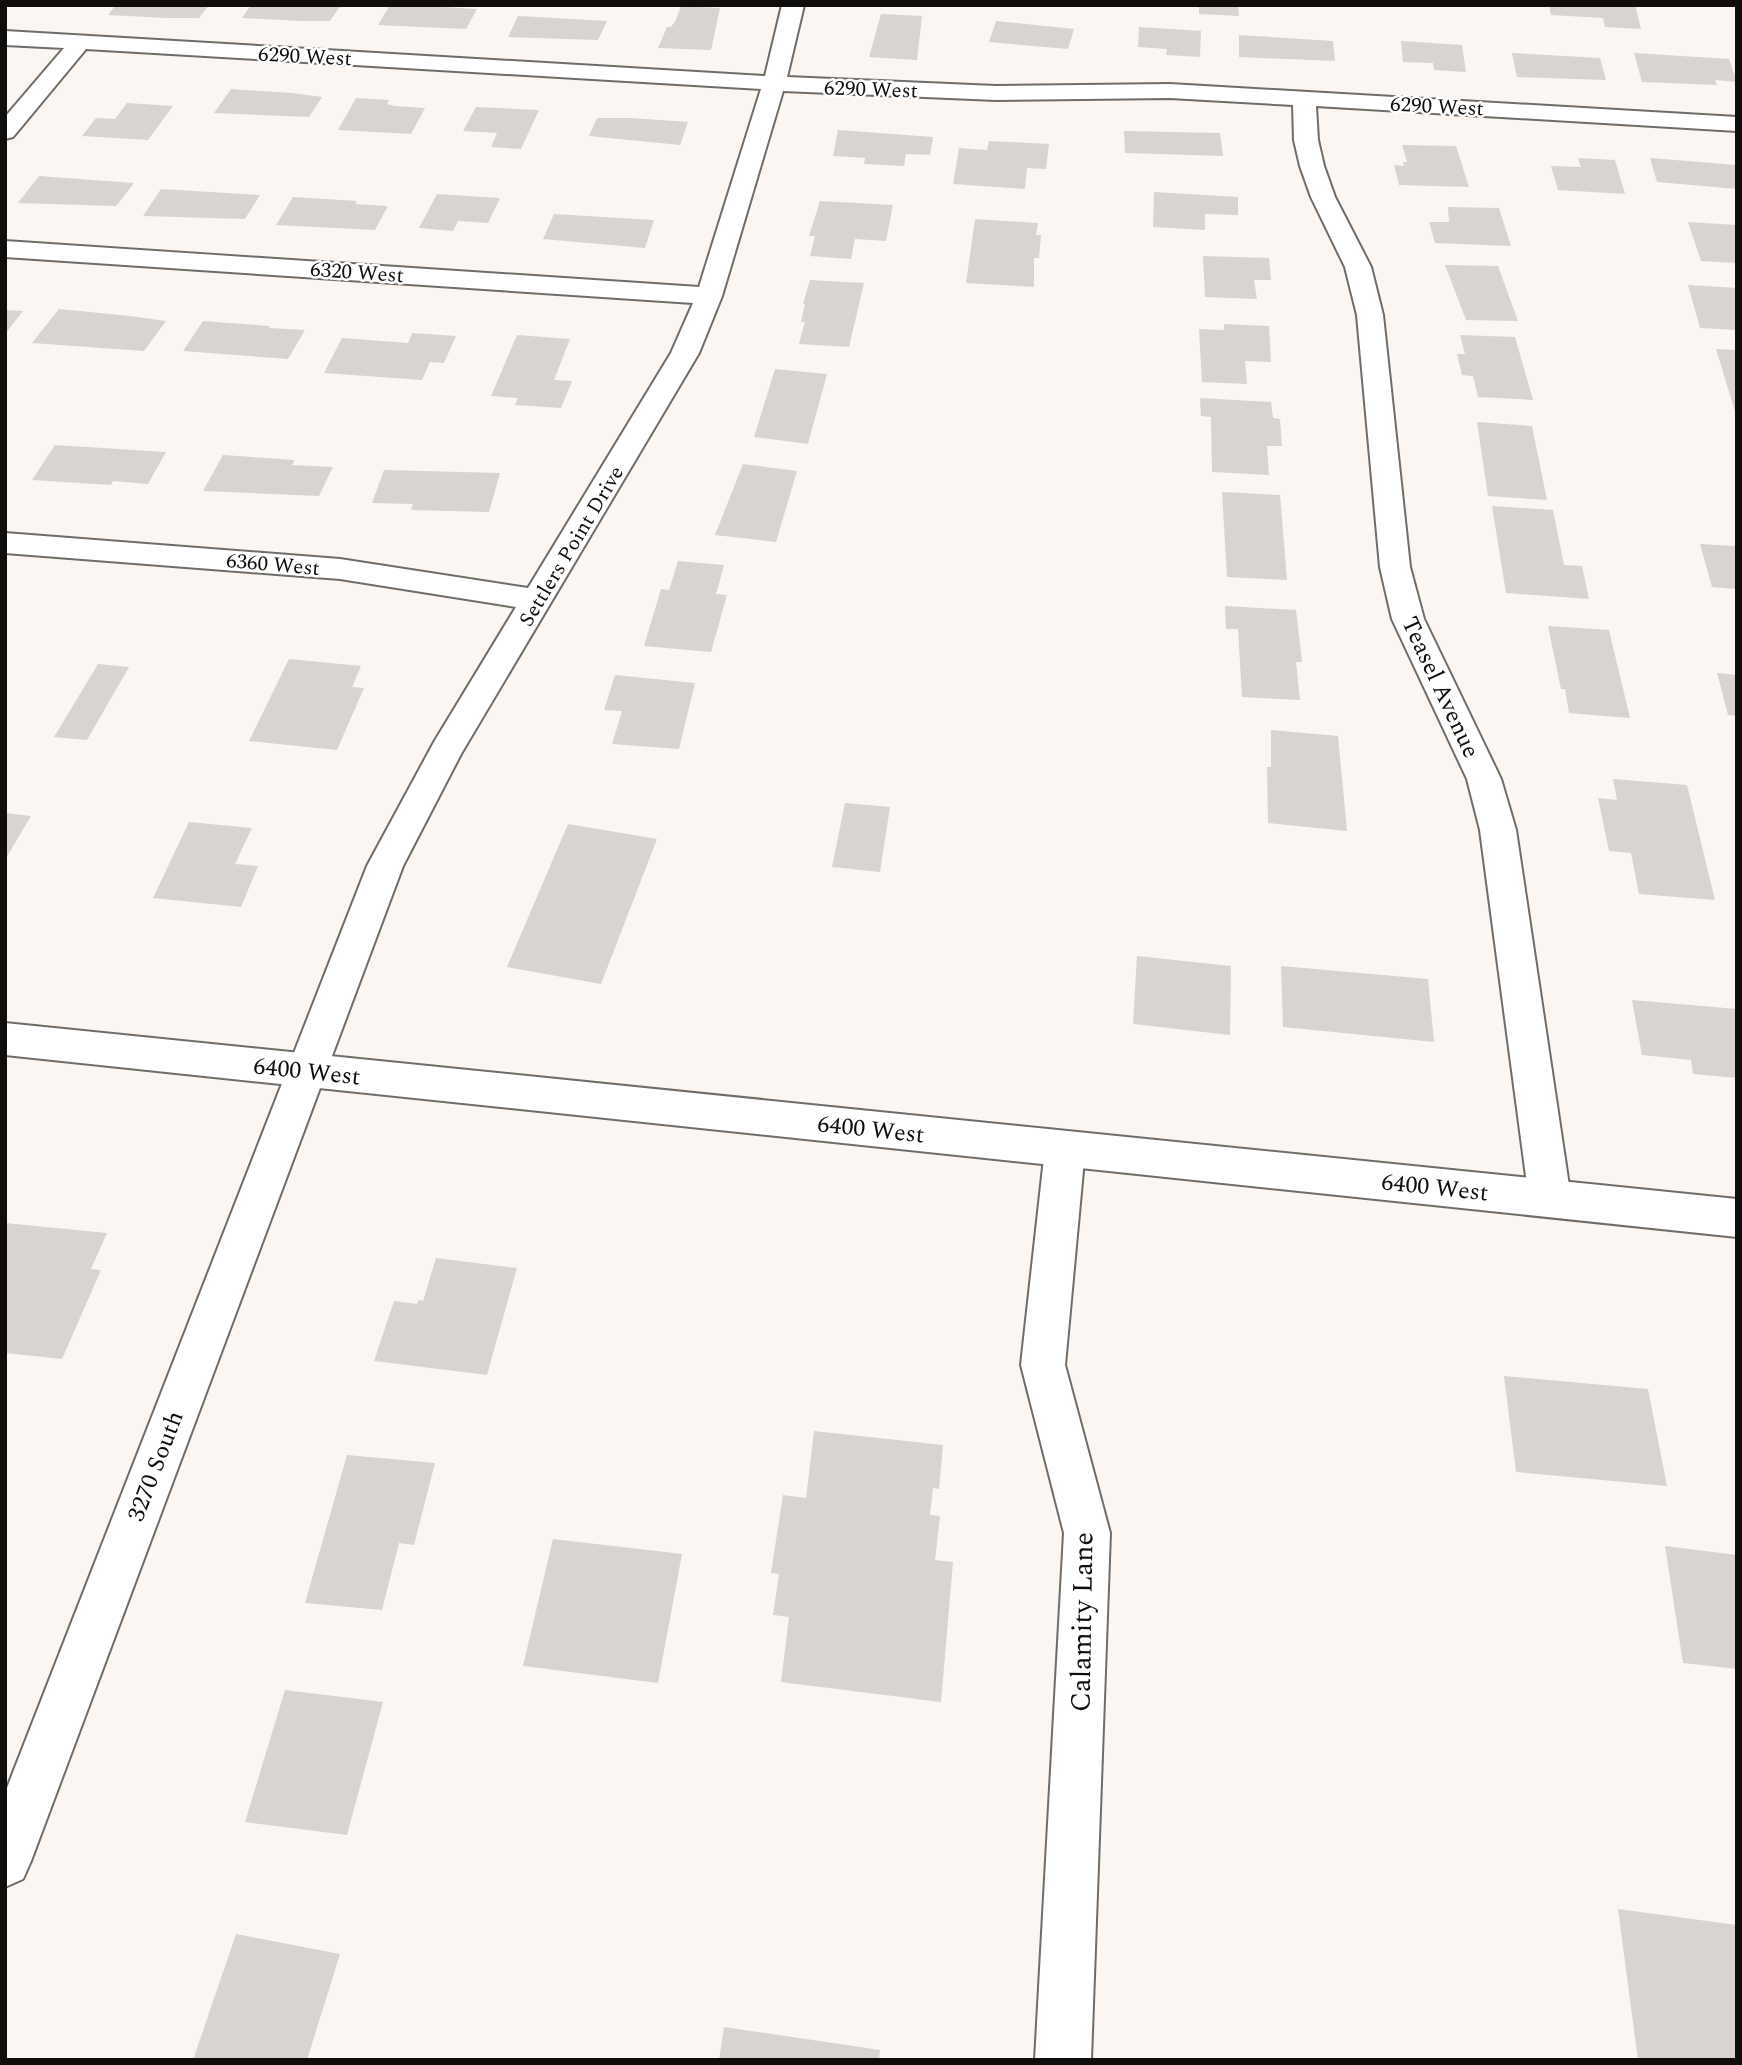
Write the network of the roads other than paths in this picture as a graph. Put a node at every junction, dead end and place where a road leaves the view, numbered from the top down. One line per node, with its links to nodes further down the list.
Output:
1 (793, 5): 4 (street, Settlers Point Drive)
2 (5, 38): 3 (street, 6290 West)
3 (80, 43): 4 (street, 6290 West); 7 (street)
4 (774, 84): 5 (street, 6290 West); 9 (street, Settlers Point Drive)
5 (1304, 99): 6 (street, 6290 West); 15 (street, Teasel Avenue)
6 (1737, 124)
7 (5, 132)
8 (5, 249): 9 (street, 6320 West)
9 (709, 296): 11 (street, Settlers Point Drive)
10 (5, 543): 11 (street, 6360 West)
11 (539, 601): 13 (street, Settlers Point Drive)
12 (5, 1040): 13 (street, 6400 West)
13 (305, 1070): 14 (street, 6400 West); 17 (street, 3270 South)
14 (1065, 1149): 15 (street, 6400 West); 18 (street, Calamity Lane)
15 (1550, 1199): 16 (street, 6400 West)
16 (1737, 1218)
17 (5, 1861)
18 (1063, 2060)

